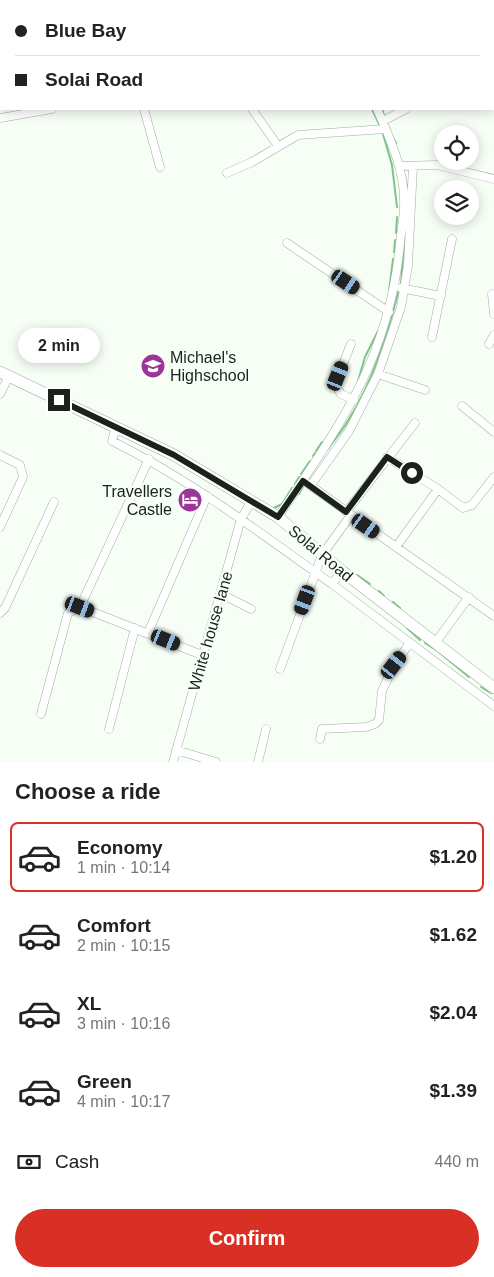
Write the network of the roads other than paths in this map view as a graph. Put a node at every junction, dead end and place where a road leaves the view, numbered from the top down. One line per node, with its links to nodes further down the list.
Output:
1 (46, 110): 6 (street)
2 (144, 110): 11 (street)
3 (253, 110): 8 (street)
4 (377, 110): 7 (street)
5 (405, 110): 7 (street)
6 (0, 118)
7 (384, 125): 8 (street); 9 (street)
8 (278, 146): 12 (street)
9 (399, 166): 10 (street); 16 (street)
10 (414, 166): 13 (street); 17 (street)
11 (160, 167)
12 (227, 173)
13 (494, 179)
14 (452, 239): 19 (street)
15 (287, 243): 20 (street)
16 (395, 287): 17 (street); 20 (street)
17 (405, 288): 19 (street); 27 (street)
18 (492, 294): 21 (street)
19 (441, 296): 23 (street)
20 (389, 312): 30 (street)
21 (494, 314)
22 (494, 335): 25 (street)
23 (432, 336)
24 (351, 344): 30 (street)
25 (489, 344)
26 (5, 374): 29 (street); 33 (highway, Solai Road)
27 (378, 374): 28 (street); 40 (street)
28 (425, 390)
29 (0, 394)
30 (354, 400): 39 (street)
31 (462, 406): 34 (street)
32 (415, 423): 36 (street)
33 (116, 427): 37 (street); 44 (highway, Solai Road)
34 (494, 432)
35 (0, 454): 48 (street)
36 (387, 457): 41 (street); 45 (street)
37 (149, 460): 42 (street); 56 (street)
38 (494, 478): 41 (street)
39 (303, 481): 40 (street); 46 (street)
40 (310, 485): 45 (street)
41 (438, 489): 49 (street)
42 (208, 496): 47 (street); 61 (street)
43 (54, 502): 58 (street)
44 (251, 502): 46 (highway, Solai Road); 47 (street, White house lane)
45 (349, 514): 49 (street); 50 (street)
46 (278, 517): 50 (highway, Solai Road)
47 (241, 519): 52 (street); 54 (street, White house lane)
48 (0, 528)
49 (396, 547): 55 (street)
50 (322, 554): 51 (highway, Solai Road); 52 (street)
51 (342, 571): 53 (street); 62 (highway, Solai Road)
52 (314, 572): 53 (street); 65 (street)
53 (332, 584): 63 (street)
54 (221, 594): 57 (street); 64 (street, White house lane)
55 (469, 597): 59 (street); 62 (street)
56 (80, 607): 60 (street); 68 (street)
57 (251, 609)
58 (0, 613)
59 (494, 616)
60 (135, 628): 61 (street); 69 (street)
61 (148, 633): 64 (street)
62 (434, 643): 66 (highway, Solai Road)
63 (409, 644): 67 (street); 71 (street)
64 (202, 655): 72 (street, White house lane)
65 (280, 669)
66 (494, 688)
67 (494, 706)
68 (41, 714)
69 (109, 729)
70 (266, 729): 75 (street)
71 (320, 739)
72 (176, 750): 73 (street, White house lane); 74 (street)
73 (173, 762)
74 (216, 762)
75 (258, 762)

